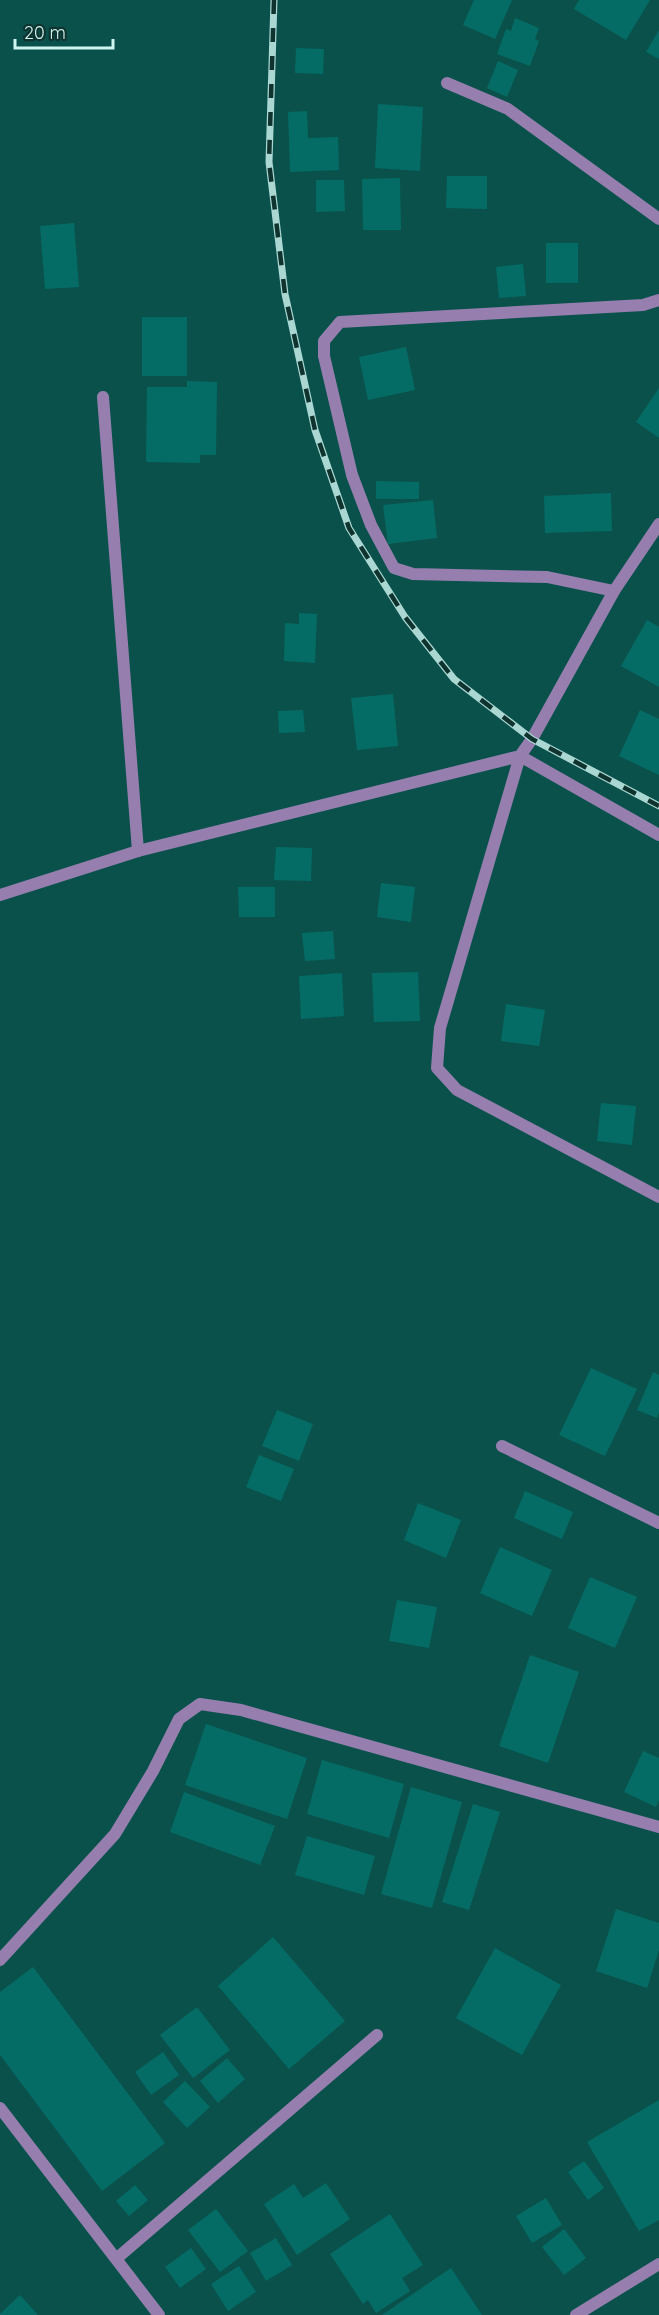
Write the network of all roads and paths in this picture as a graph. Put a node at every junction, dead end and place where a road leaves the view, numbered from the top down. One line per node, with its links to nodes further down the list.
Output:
1 (447, 83): 2 (street)
2 (659, 219)
3 (659, 300): 6 (street)
4 (103, 397): 9 (street)
5 (659, 524): 6 (street)
6 (614, 591): 7 (street)
7 (520, 756): 8 (street); 9 (street); 11 (street)
8 (659, 835)
9 (138, 851): 10 (street)
10 (0, 895)
11 (659, 1197)
12 (502, 1446): 13 (street)
13 (659, 1522)
14 (659, 1827): 15 (street)
15 (0, 1960)
16 (377, 2035): 18 (street)
17 (0, 2108): 18 (street)
18 (116, 2259): 20 (street)
19 (659, 2264): 21 (street)
20 (159, 2315)
21 (576, 2315)

